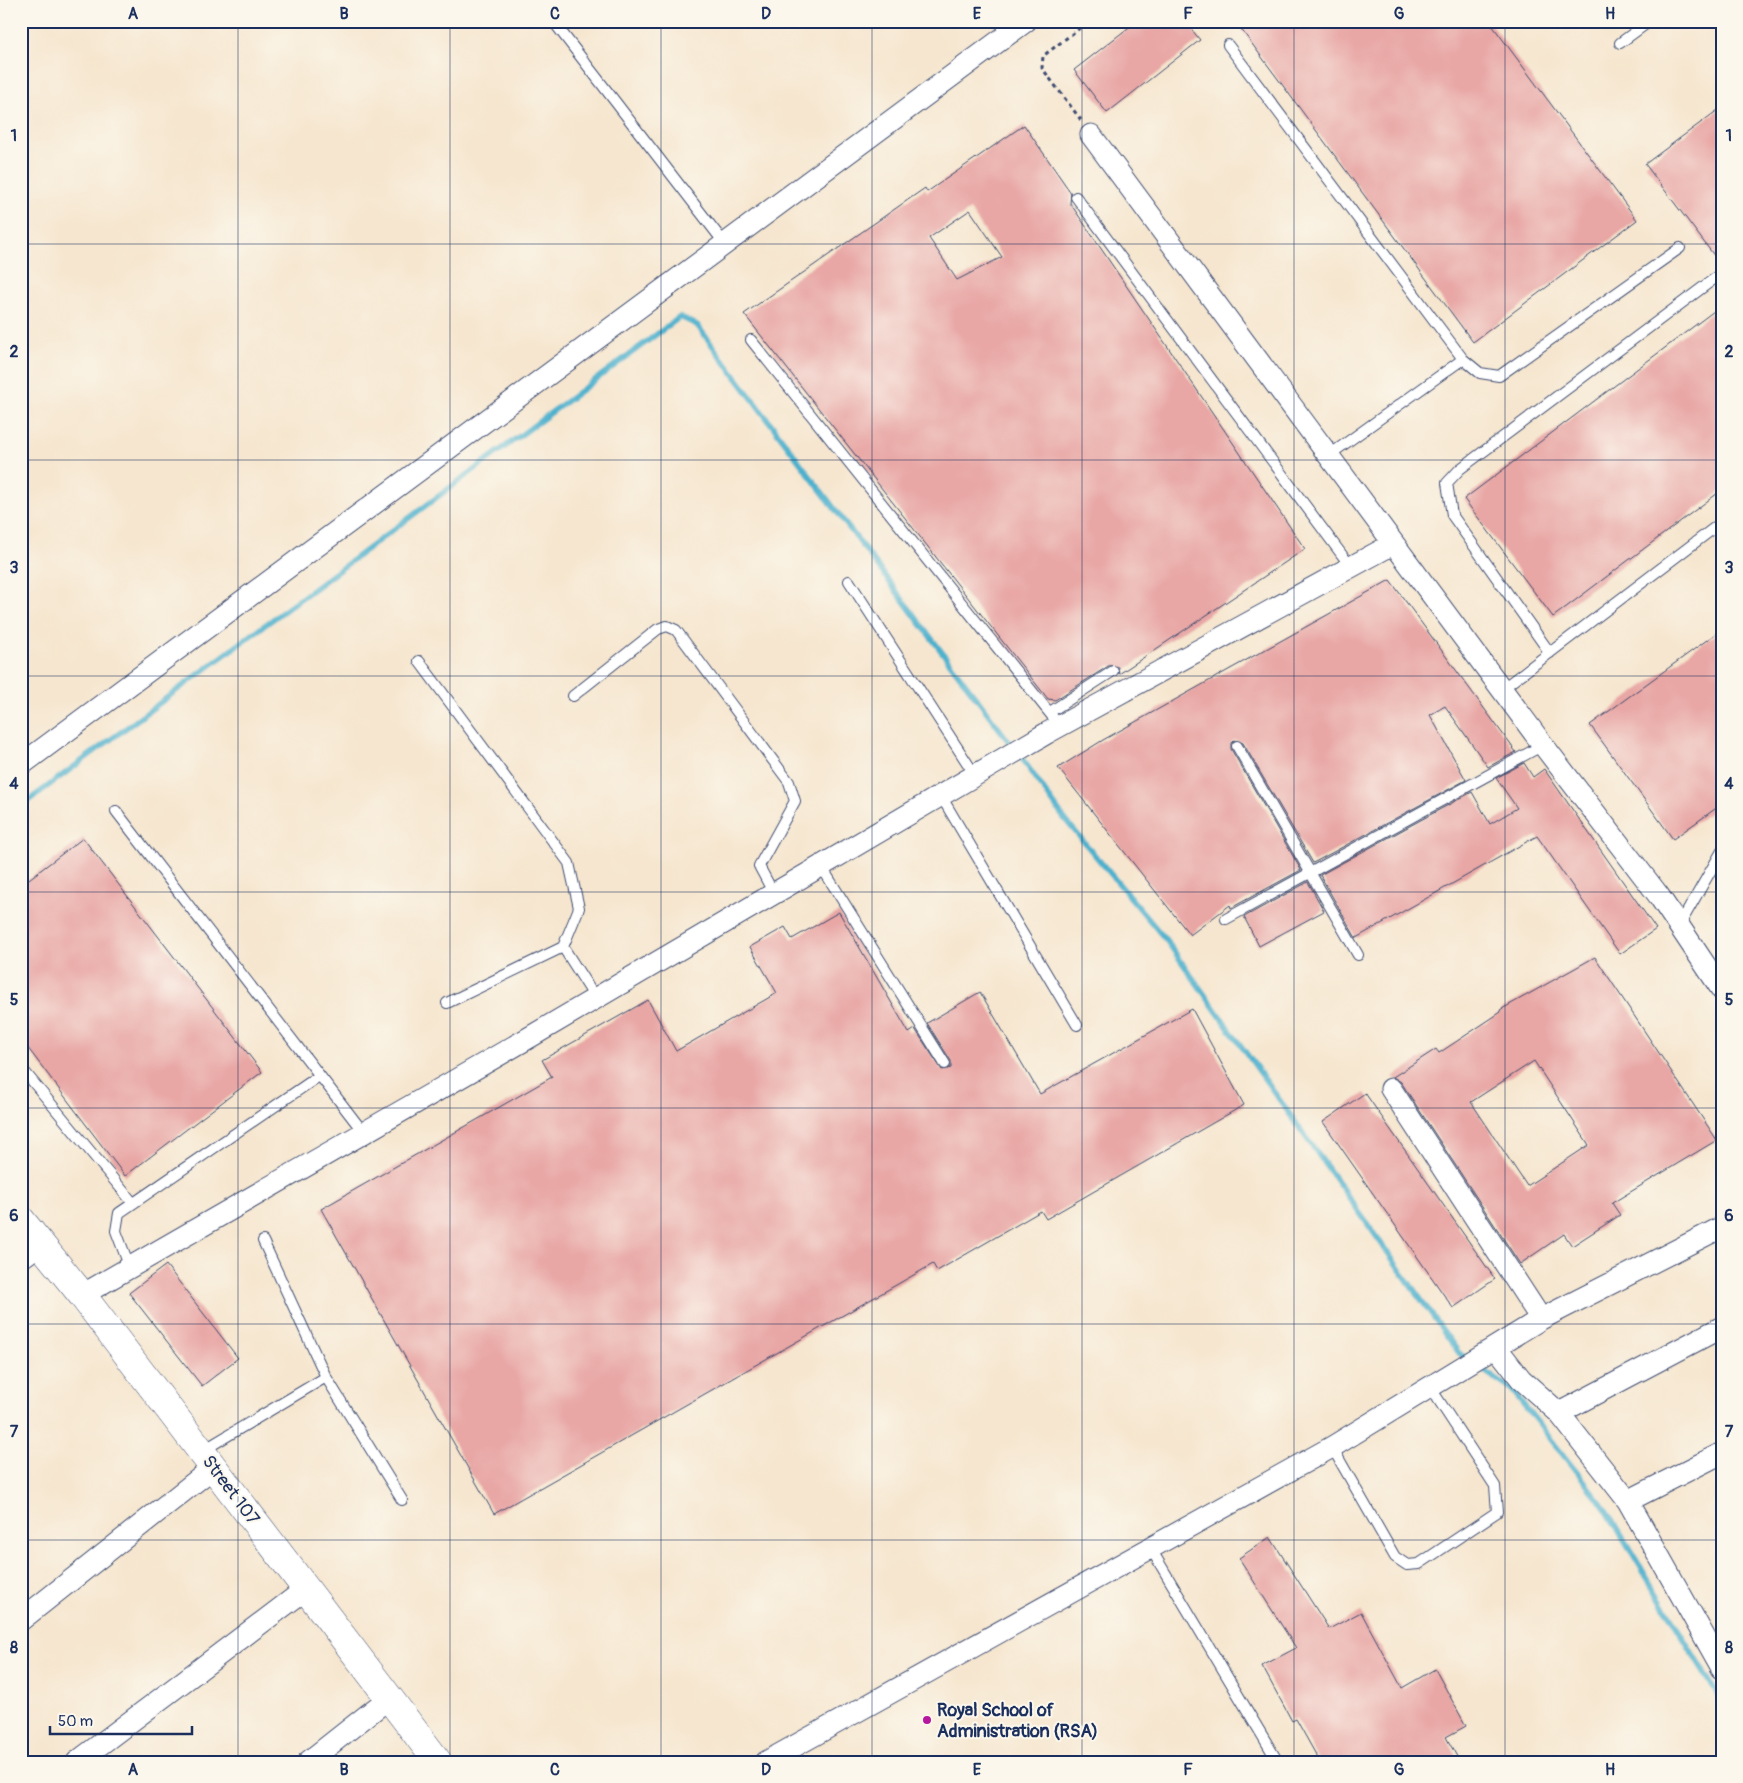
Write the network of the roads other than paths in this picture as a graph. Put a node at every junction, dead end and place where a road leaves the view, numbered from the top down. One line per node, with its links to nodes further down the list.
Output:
1 (553, 21): 9 (lane)
2 (1026, 21): 4 (street)
3 (1650, 21): 5 (lane)
4 (1004, 28): 9 (street)
5 (1620, 43)
6 (1228, 45): 13 (lane)
7 (1091, 134): 14 (street)
8 (1076, 197): 17 (lane)
9 (725, 244): 27 (street)
10 (1680, 248): 13 (lane)
11 (1722, 273): 19 (lane)
12 (751, 340): 24 (lane)
13 (1463, 359): 14 (lane)
14 (1328, 456): 16 (street)
15 (1722, 522): 19 (lane)
16 (1393, 544): 17 (street); 22 (street)
17 (1351, 567): 24 (street)
18 (849, 581): 28 (lane)
19 (1550, 653): 22 (lane)
20 (419, 661): 37 (lane)
21 (1112, 671): 24 (lane)
22 (1502, 688): 25 (street)
23 (573, 696): 34 (lane)
24 (1052, 724): 28 (street)
25 (1543, 745): 33 (lane); 36 (street)
26 (1237, 746): 33 (lane)
27 (21, 764)
28 (980, 772): 29 (street)
29 (940, 796): 32 (street); 42 (lane)
30 (116, 811): 45 (lane)
31 (1722, 851): 36 (lane)
32 (821, 866): 34 (street); 43 (lane)
33 (1312, 872): 35 (lane); 38 (lane)
34 (774, 894): 40 (street)
35 (1226, 919)
36 (1680, 926): 39 (street)
37 (563, 947): 40 (lane); 41 (lane)
38 (1358, 955)
39 (1722, 990)
40 (596, 999): 47 (street)
41 (447, 1003)
42 (1077, 1025)
43 (945, 1064)
44 (22, 1070): 48 (lane)
45 (319, 1076): 47 (lane); 48 (lane)
46 (1391, 1089): 55 (street)
47 (364, 1133): 53 (street)
48 (133, 1203): 53 (lane)
49 (21, 1220): 52 (street, Street 107)
50 (1722, 1227): 55 (street)
51 (263, 1241): 58 (lane)
52 (31, 1251): 54 (street, Street 107)
53 (130, 1268): 54 (street)
54 (82, 1295): 63 (street, Street 107)
55 (1541, 1319): 57 (street)
56 (1722, 1327): 60 (street)
57 (1491, 1349): 59 (street); 60 (street)
58 (326, 1377): 63 (lane); 64 (lane)
59 (1430, 1387): 61 (street); 61 (lane)
60 (1559, 1413): 65 (street)
61 (1332, 1447): 66 (street)
62 (1722, 1453): 65 (street)
63 (207, 1459): 67 (street, Street 107); 68 (street)
64 (402, 1500)
65 (1628, 1501): 69 (street)
66 (1151, 1549): 74 (street); 75 (lane)
67 (306, 1589): 70 (street, Street 107); 71 (street)
68 (21, 1620)
69 (1722, 1668)
70 (390, 1698): 72 (street); 73 (street, Street 107)
71 (77, 1762)
72 (308, 1762)
73 (438, 1762)
74 (766, 1762)
75 (1278, 1762)

